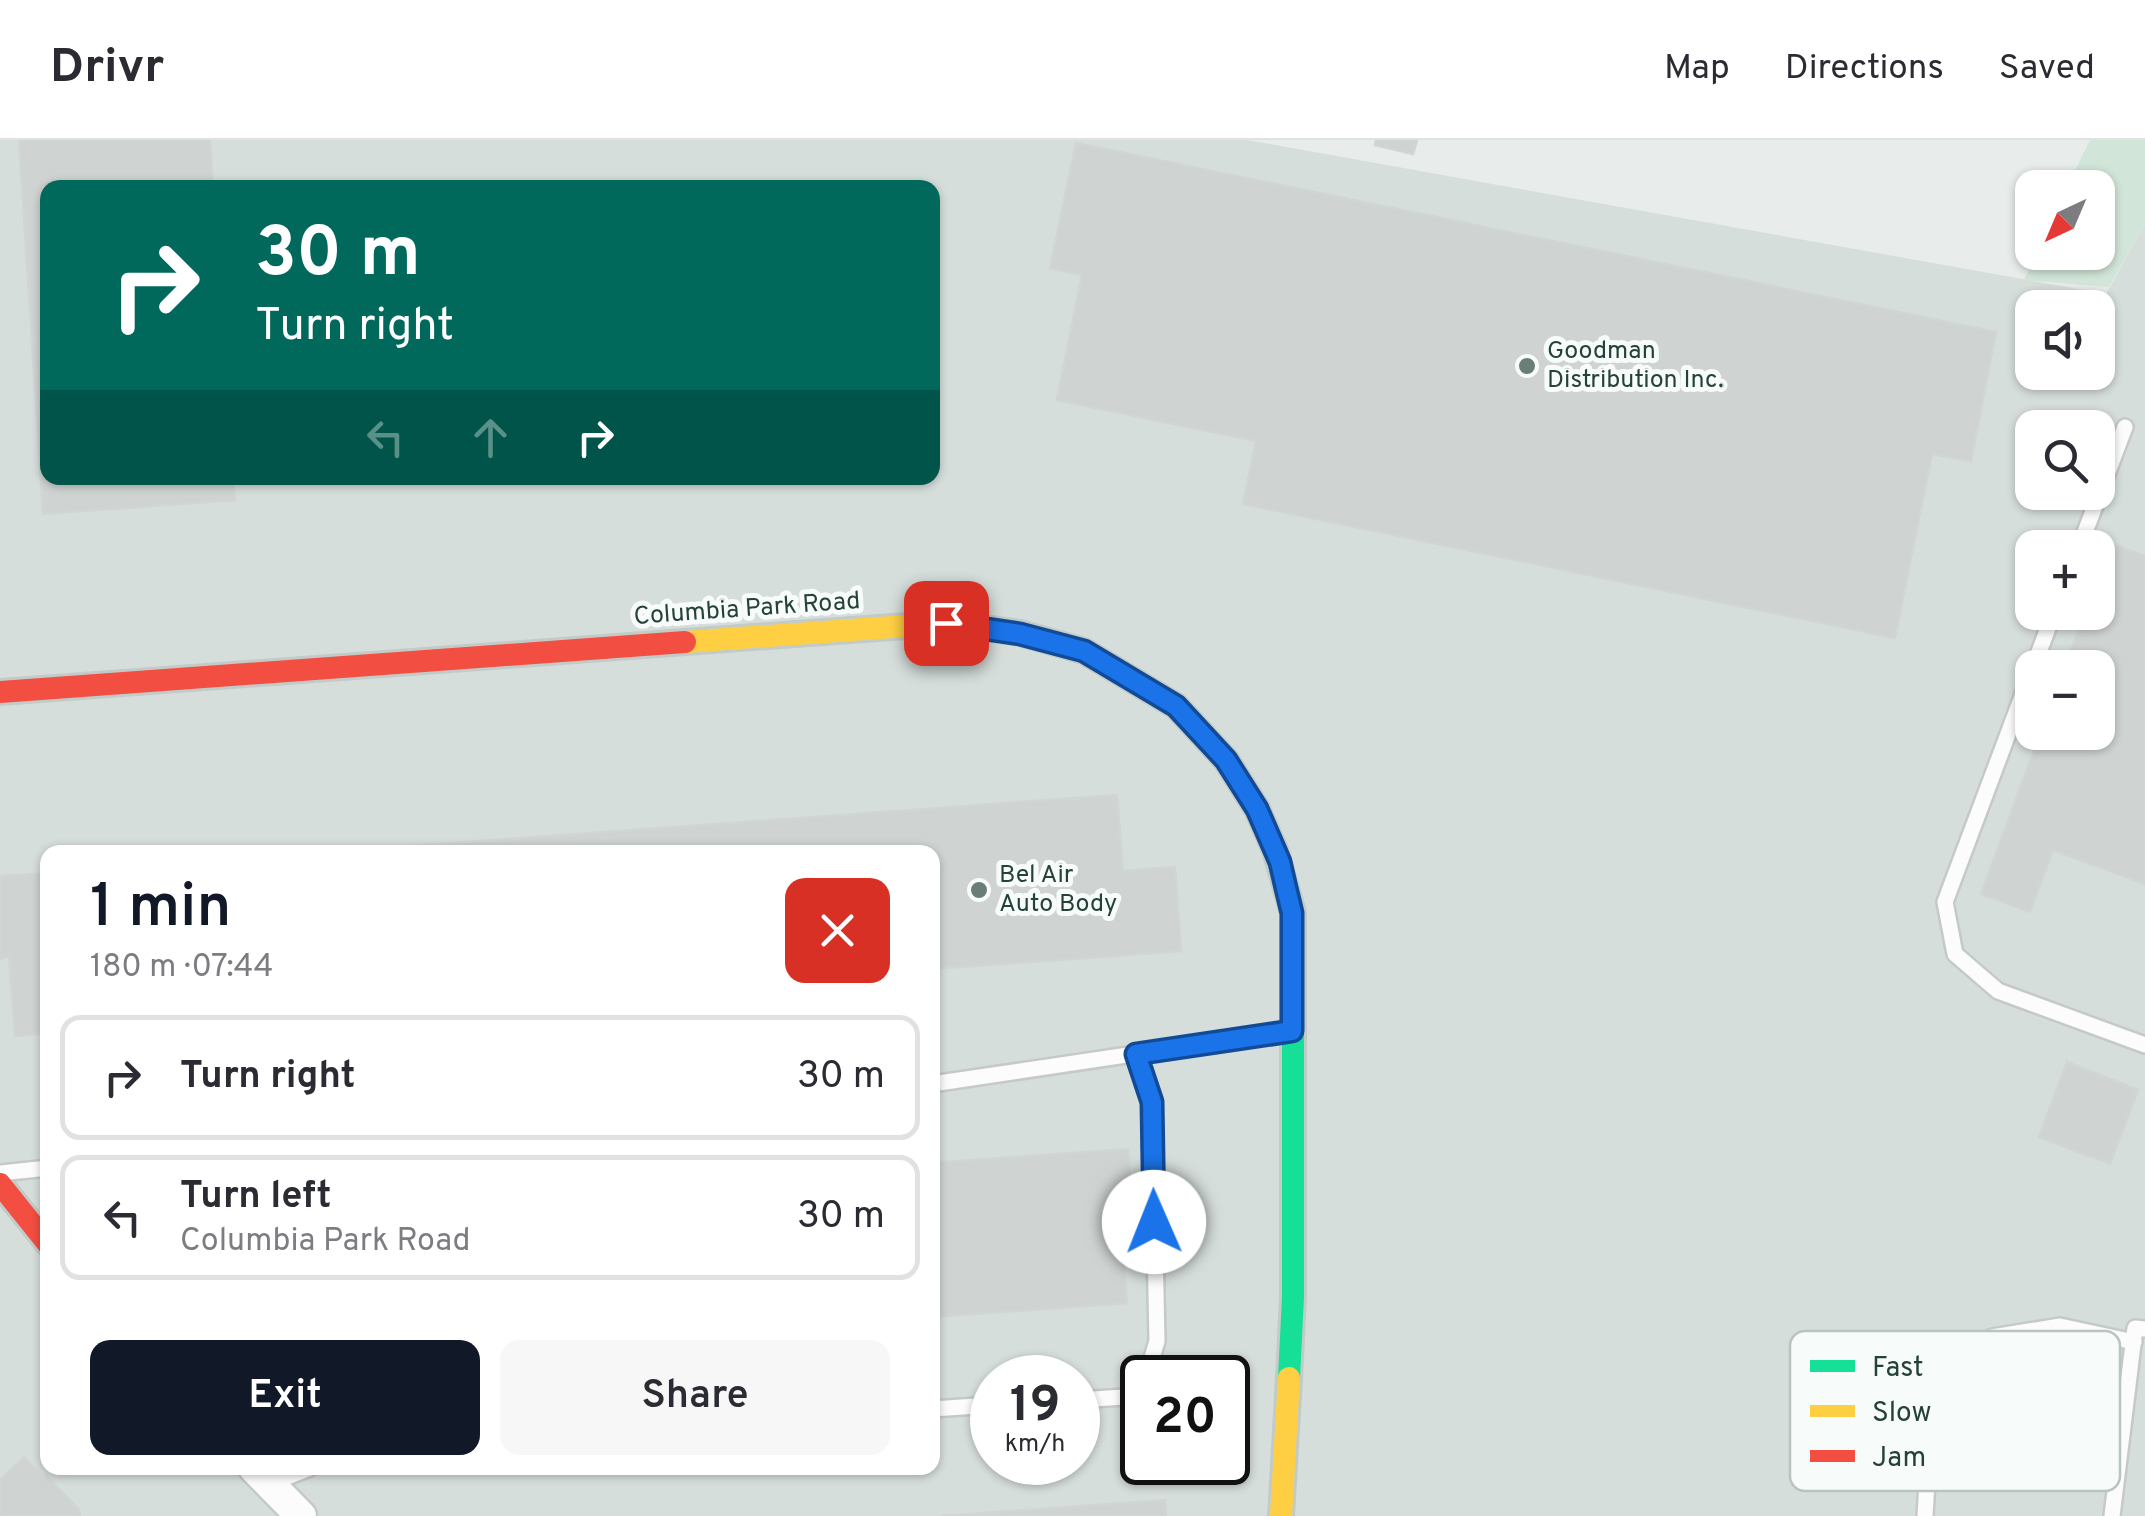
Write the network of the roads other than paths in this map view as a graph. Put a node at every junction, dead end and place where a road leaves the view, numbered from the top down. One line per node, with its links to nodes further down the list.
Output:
1 (2124, 427): 2 (lane)
2 (2086, 530)
3 (0, 692): 5 (street, Columbia Park Road)
4 (2015, 717): 6 (lane)
5 (1292, 1031): 7 (lane); 24 (street, Columbia Park Road)
6 (2145, 1046)
7 (1136, 1054): 8 (lane); 16 (lane)
8 (940, 1083)
9 (40, 1169): 10 (lane)
10 (0, 1172)
11 (0, 1184): 12 (street)
12 (40, 1234)
13 (2026, 1331): 14 (lane)
14 (2104, 1331)
15 (2139, 1335): 19 (lane)
16 (1153, 1355)
17 (970, 1406): 18 (lane)
18 (940, 1408)
19 (2120, 1462)
20 (262, 1476): 23 (street)
21 (1926, 1491): 25 (lane)
22 (2116, 1491): 26 (lane)
23 (301, 1516)
24 (1281, 1516)
25 (1925, 1516)
26 (2112, 1516)

